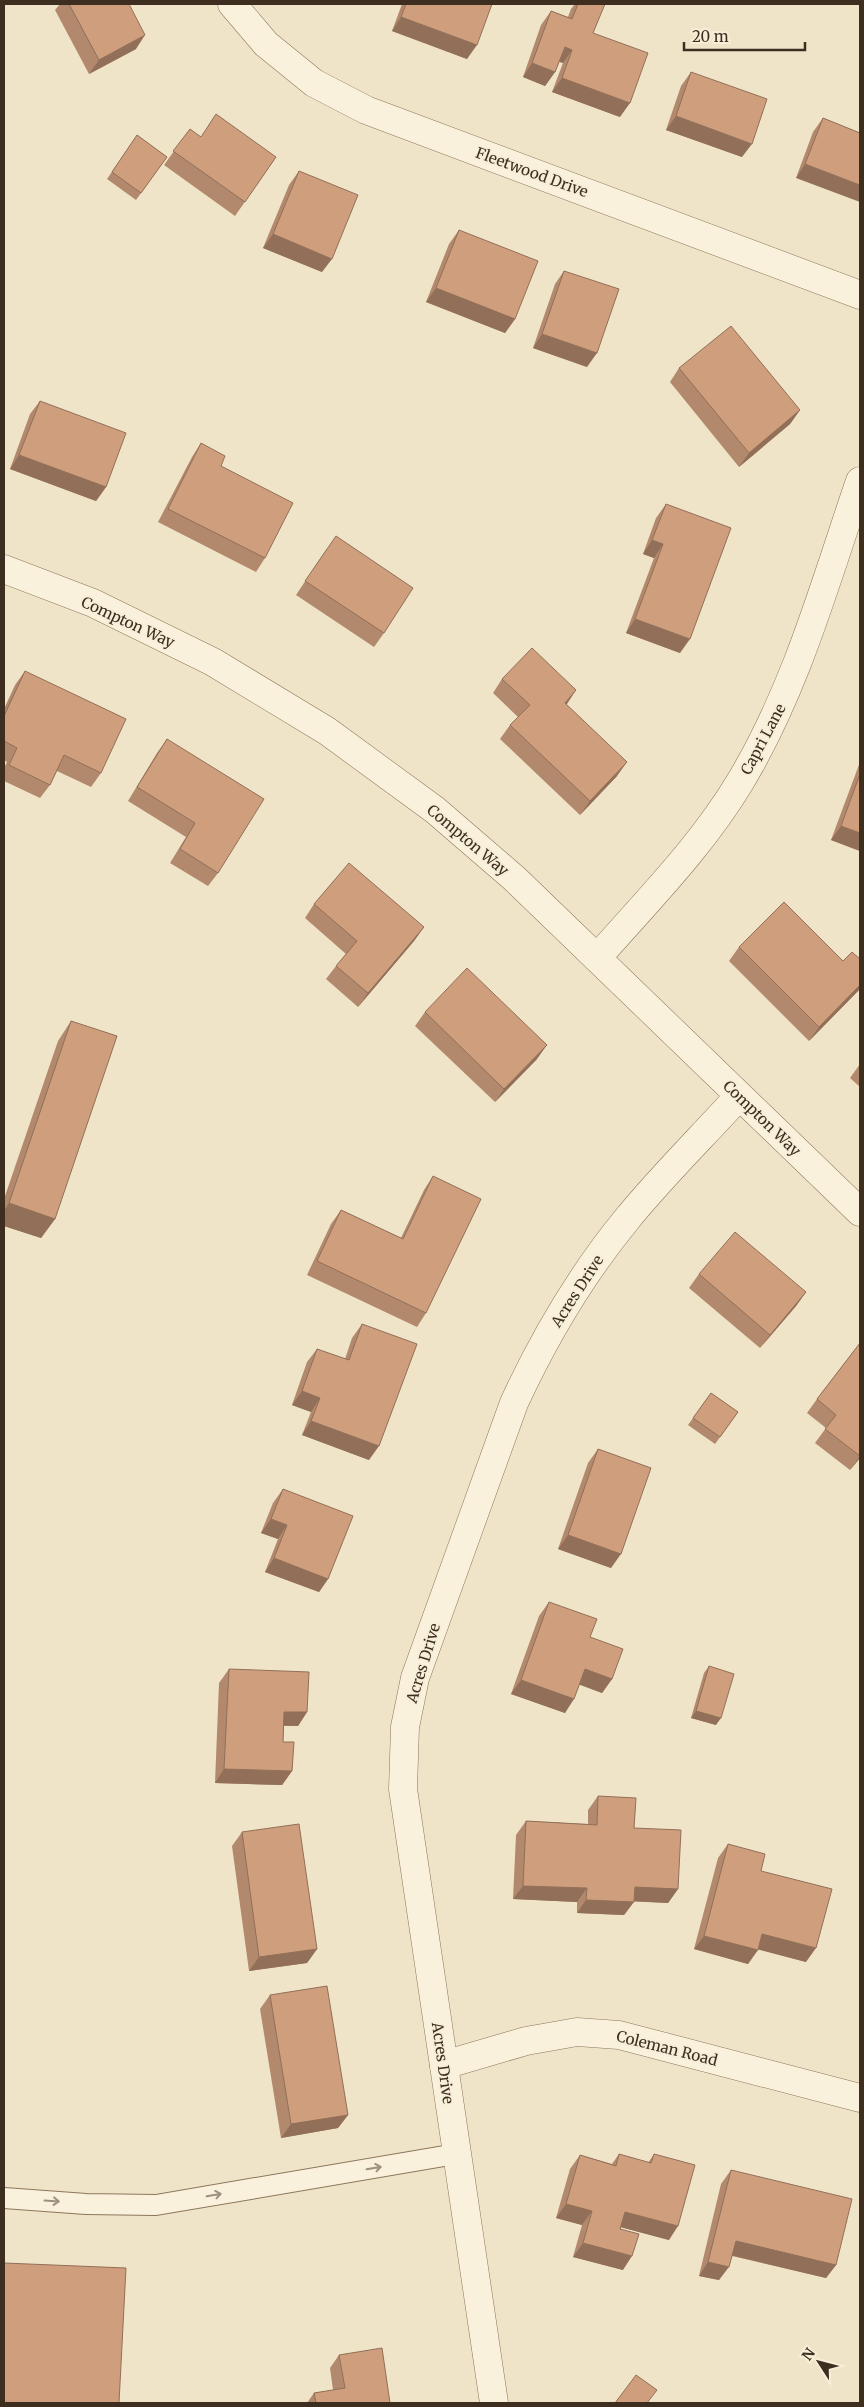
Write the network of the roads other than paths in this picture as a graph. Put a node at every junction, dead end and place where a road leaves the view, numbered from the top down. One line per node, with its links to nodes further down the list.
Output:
1 (232, 4): 2 (street, Fleetwood Drive)
2 (860, 295)
3 (860, 481): 5 (street, Capri Lane)
4 (4, 569): 5 (street, Compton Way)
5 (597, 958): 6 (street, Compton Way)
6 (739, 1096): 7 (street, Compton Way); 8 (street, Acres Drive)
7 (860, 1212)
8 (444, 2065): 9 (street, Coleman Road); 10 (street, Acres Drive)
9 (860, 2098)
10 (456, 2154): 11 (lane, one-way to 10); 12 (street, Acres Drive)
11 (4, 2198)
12 (494, 2403)

